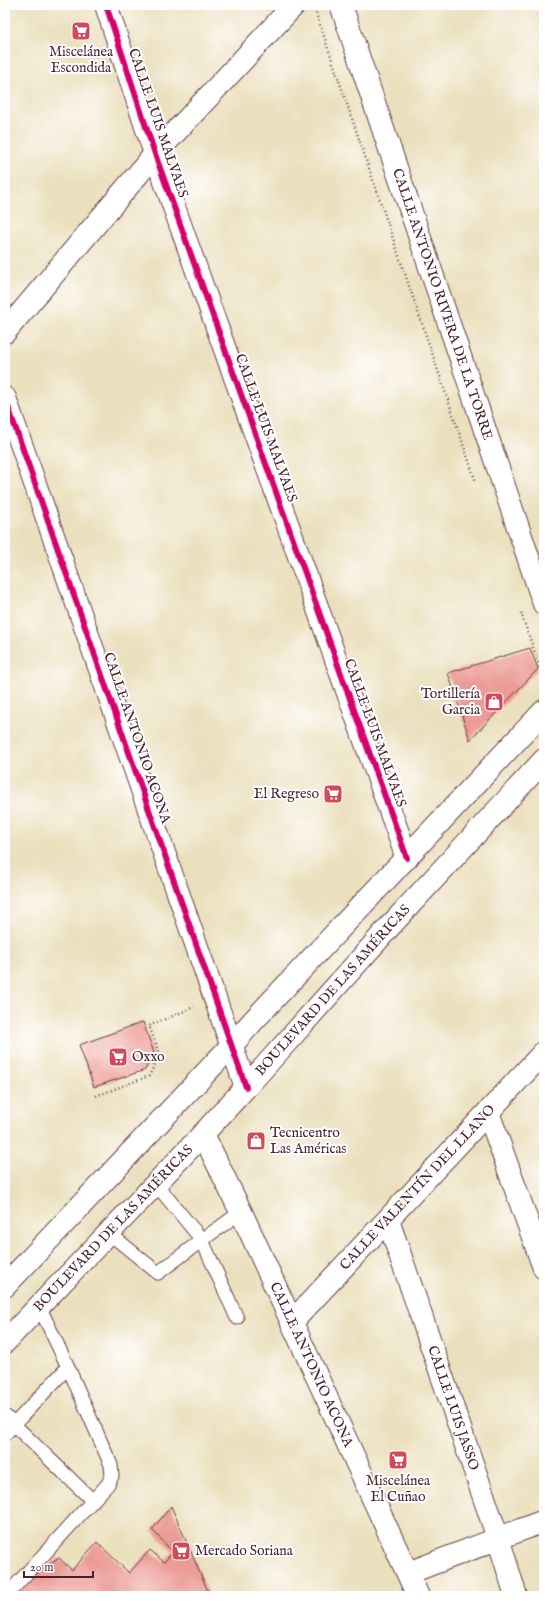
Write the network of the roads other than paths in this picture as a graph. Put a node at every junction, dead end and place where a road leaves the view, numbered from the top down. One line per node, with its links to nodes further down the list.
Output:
1 (106, 5): 4 (street, CALLE LUIS MALVAES)
2 (294, 5): 4 (street)
3 (341, 5): 7 (street, CALLE ANTONIO RIVERA DE LA TORRE)
4 (155, 154): 5 (street); 10 (street, CALLE LUIS MALVAES)
5 (5, 332)
6 (5, 398): 11 (street, CALLE ANTONIO ACONA)
7 (544, 604)
8 (544, 711): 10 (street)
9 (544, 760): 13 (street, BOULEVARD DE LAS AMÉRICAS)
10 (406, 858): 11 (street)
11 (231, 1046): 13 (street, CALLE ANTONIO ACONA); 22 (street)
12 (544, 1052): 14 (street, CALLE VALENTÍN DEL LLANO)
13 (246, 1087): 15 (street, BOULEVARD DE LAS AMÉRICAS)
14 (488, 1112): 18 (street, CALLE VALENTÍN DEL LLANO); 21 (street)
15 (203, 1134): 16 (street, BOULEVARD DE LAS AMÉRICAS); 17 (street, CALLE ANTONIO ACONA)
16 (156, 1184): 19 (street, BOULEVARD DE LAS AMÉRICAS); 20 (lane)
17 (241, 1212): 20 (lane); 25 (street, CALLE ANTONIO ACONA)
18 (388, 1220): 25 (street, CALLE VALENTÍN DEL LLANO); 31 (street, CALLE LUIS JASSO)
19 (109, 1233): 20 (lane); 23 (street, BOULEVARD DE LAS AMÉRICAS)
20 (202, 1240): 24 (lane)
21 (544, 1268)
22 (5, 1286)
23 (39, 1306): 26 (street, BOULEVARD DE LAS AMÉRICAS); 27 (lane)
24 (237, 1318)
25 (292, 1322): 32 (street, CALLE ANTONIO ACONA)
26 (5, 1342)
27 (68, 1367): 28 (lane); 29 (lane)
28 (8, 1425): 29 (lane)
29 (93, 1501): 33 (lane)
30 (544, 1521): 31 (street)
31 (498, 1538): 32 (street); 35 (street, CALLE LUIS JASSO)
32 (408, 1573): 34 (street, CALLE ANTONIO ACONA)
33 (6, 1596)
34 (418, 1596)
35 (516, 1596)

